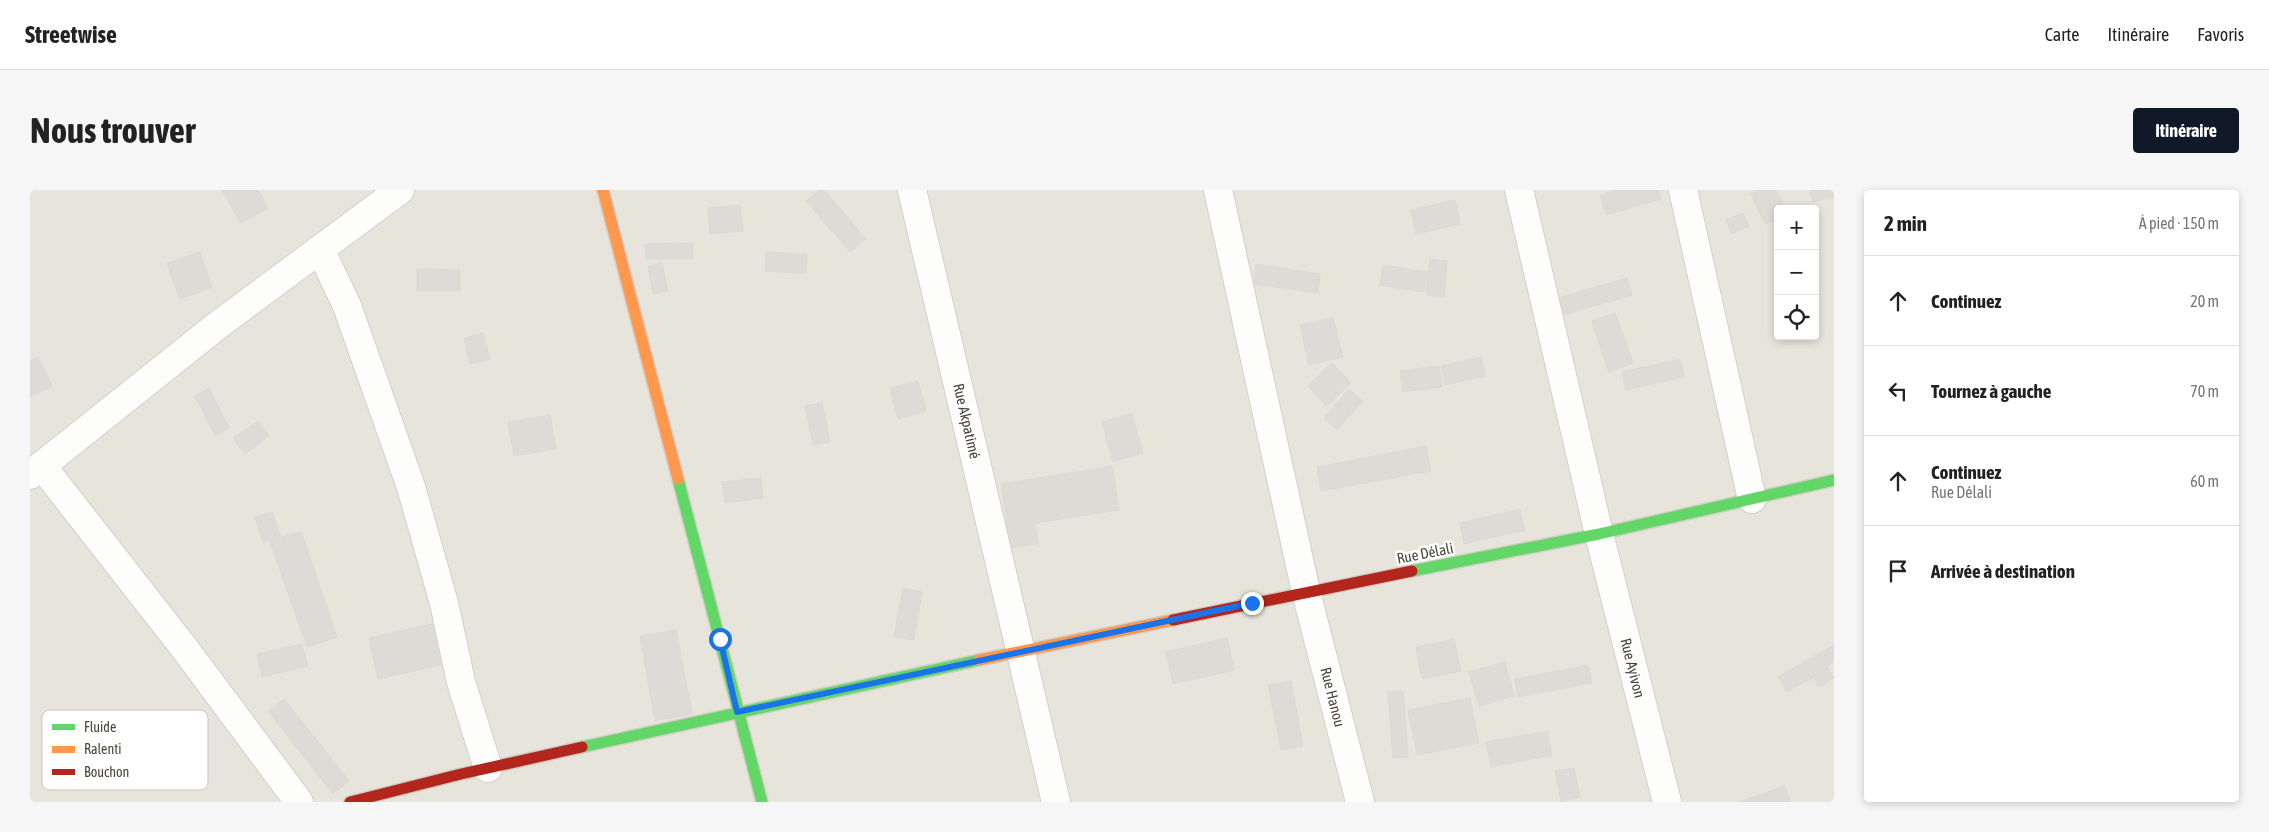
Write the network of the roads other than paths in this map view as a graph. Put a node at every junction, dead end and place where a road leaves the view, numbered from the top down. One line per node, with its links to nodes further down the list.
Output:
1 (400, 190): 7 (street)
2 (603, 190): 14 (street)
3 (912, 190): 13 (street, Rue Akpatimé)
4 (1218, 190): 12 (street, Rue Hanou)
5 (1518, 190): 11 (street, Rue Ayivon)
6 (1683, 190): 10 (street)
7 (320, 249): 8 (street); 15 (street)
8 (36, 470): 16 (street)
9 (1834, 480): 10 (street, Rue Délali)
10 (1752, 499): 11 (street, Rue Délali)
11 (1599, 534): 12 (street, Rue Délali); 21 (street, Rue Ayivon)
12 (1306, 592): 13 (street, Rue Délali); 20 (street, Rue Hanou)
13 (1022, 652): 14 (street, Rue Délali); 19 (street, Rue Akpatimé)
14 (737, 712): 15 (street, Rue Délali); 18 (street)
15 (488, 768): 17 (street, Rue Délali)
16 (300, 802)
17 (350, 802)
18 (762, 802)
19 (1056, 802)
20 (1360, 802)
21 (1667, 802)

